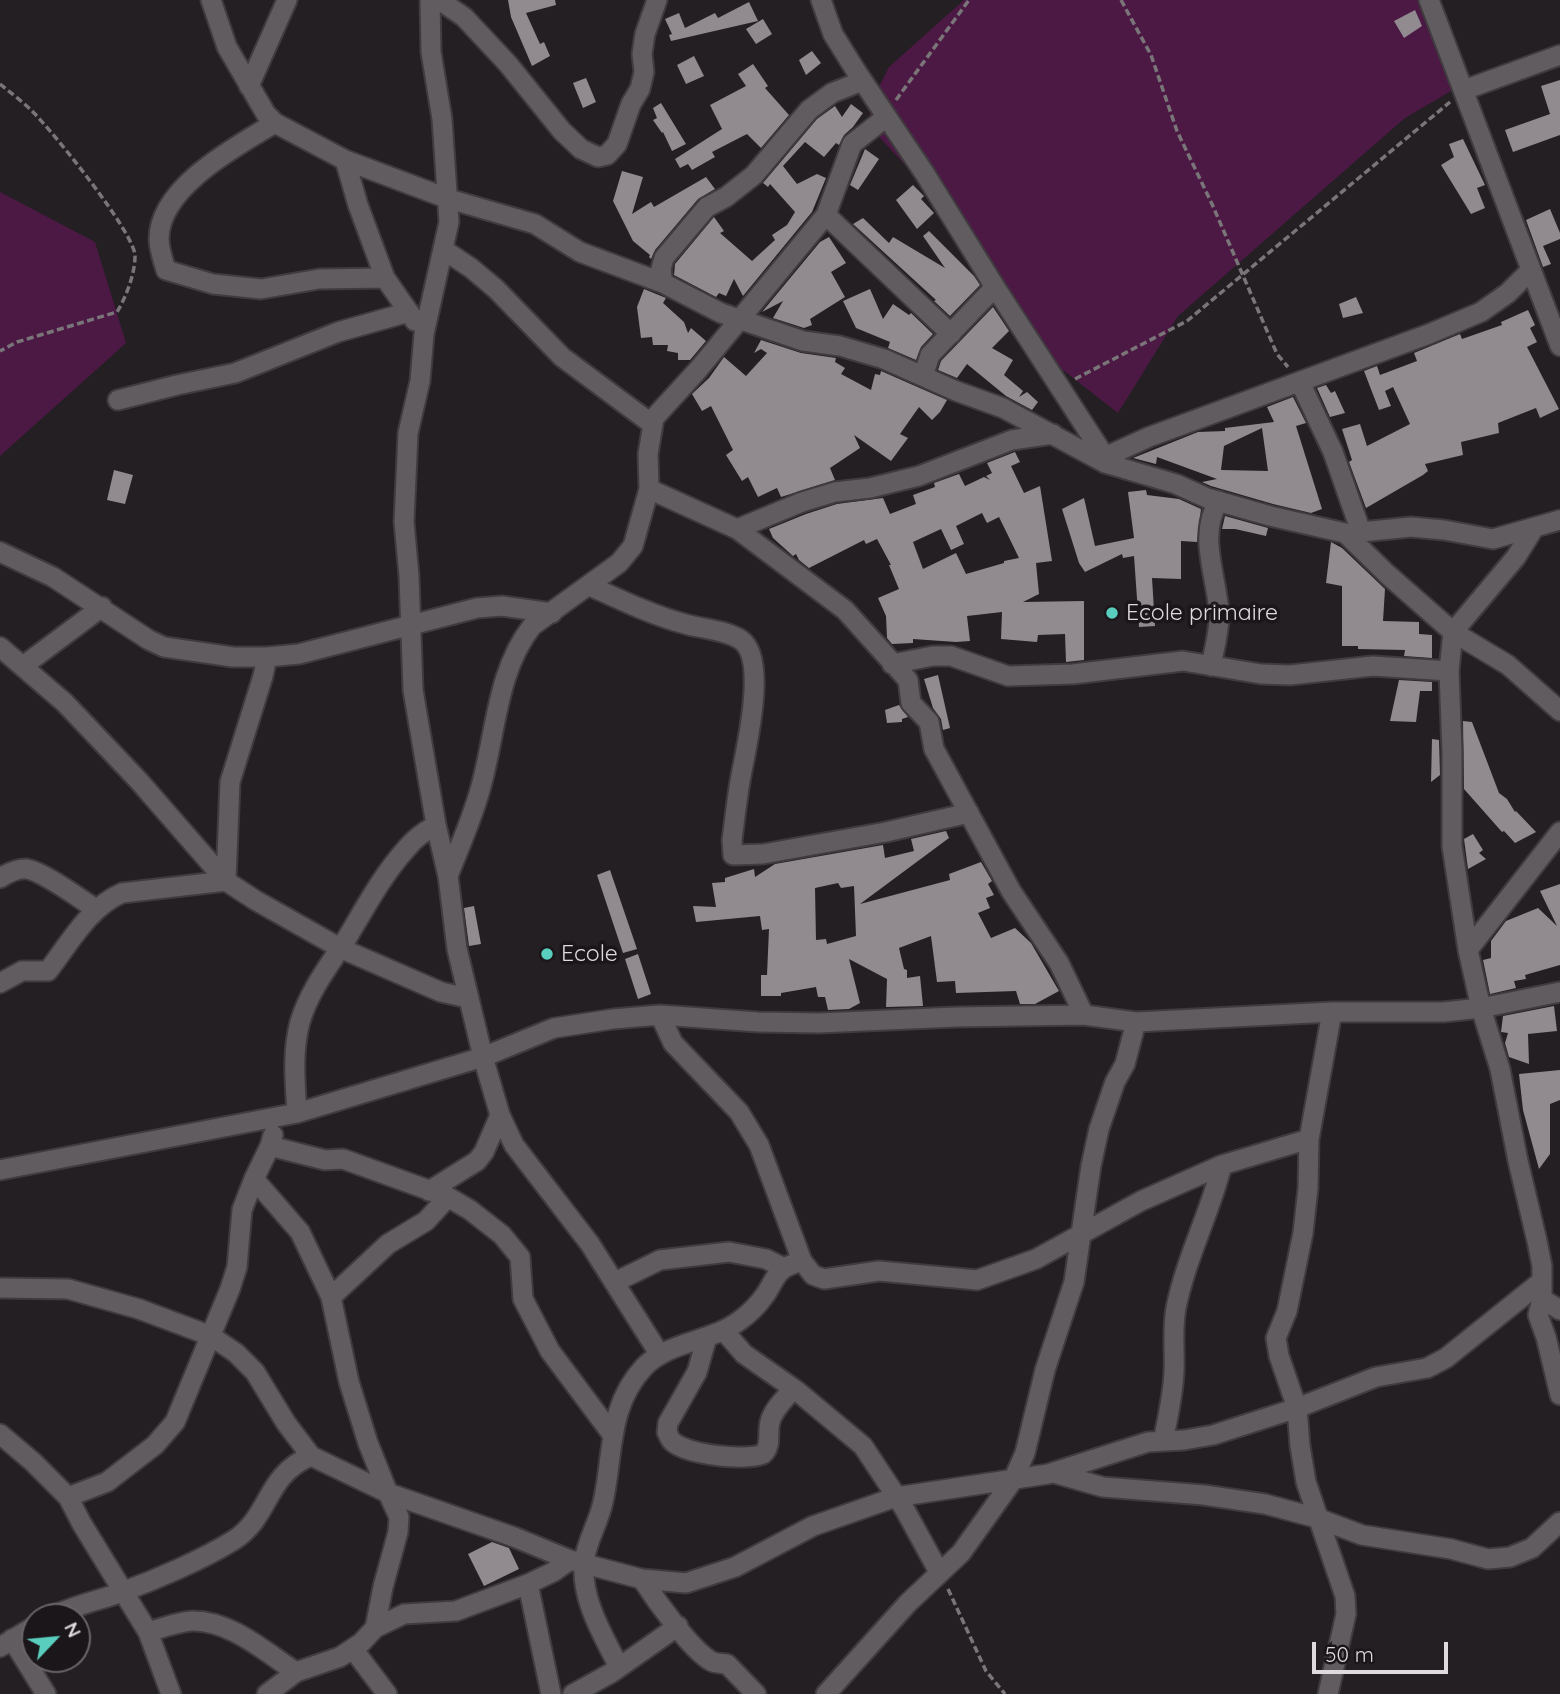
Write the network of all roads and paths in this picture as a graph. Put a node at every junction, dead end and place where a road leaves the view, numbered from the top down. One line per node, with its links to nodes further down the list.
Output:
1 (211, 0): 13 (street)
2 (287, 0): 13 (street)
3 (430, 0): 18 (street)
4 (439, 0): 5 (street)
5 (657, 0)
6 (821, 0): 11 (street)
7 (969, 0): 15 (path)
8 (1121, 0): 22 (path)
9 (1429, 0): 14 (street)
10 (1560, 55): 14 (street)
11 (863, 80): 15 (street); 24 (street)
12 (0, 84): 31 (path)
13 (250, 86): 16 (street)
14 (1464, 90): 21 (street); 22 (path)
15 (885, 115): 19 (street); 25 (street)
16 (275, 123): 17 (street); 23 (street)
17 (345, 160): 18 (street); 23 (street)
18 (449, 199): 20 (street); 24 (street)
19 (825, 215): 27 (street); 29 (street)
20 (444, 250): 28 (street); 36 (street)
21 (1531, 270): 30 (street); 33 (street)
22 (1243, 272): 33 (path); 34 (path)
23 (385, 278): 26 (street)
24 (663, 283): 27 (street)
25 (995, 287): 29 (street); 34 (street)
26 (408, 312): 28 (street); 35 (street)
27 (738, 320): 32 (street); 36 (street)
28 (424, 334): 49 (street)
29 (951, 334): 32 (street)
30 (1560, 346)
31 (0, 351)
32 (923, 376): 37 (street)
33 (1300, 382): 38 (street); 44 (street)
34 (1061, 387): 38 (street)
35 (118, 400)
36 (652, 424): 39 (street)
37 (1053, 434): 38 (street); 43 (street)
38 (1105, 460): 40 (street)
39 (649, 489): 43 (street); 46 (street)
40 (1219, 501): 44 (street); 55 (street)
41 (1560, 520): 42 (street)
42 (1534, 528): 44 (street); 50 (street)
43 (737, 529): 53 (street)
44 (1353, 533): 50 (street)
45 (0, 552): 47 (street)
46 (590, 586): 48 (street); 58 (street)
47 (102, 607): 52 (street); 54 (street)
48 (552, 613): 49 (street); 61 (street)
49 (409, 625): 52 (street); 59 (street)
50 (1453, 632): 56 (street); 57 (street)
51 (0, 647): 54 (street)
52 (267, 657): 63 (street)
53 (892, 664): 55 (street); 58 (street)
54 (23, 666): 63 (street)
55 (1212, 666): 56 (street)
56 (1449, 671): 66 (street)
57 (1560, 711)
58 (969, 813): 73 (street)
59 (436, 824): 61 (street); 65 (street)
60 (1560, 832): 66 (street)
61 (448, 876): 69 (street)
62 (0, 878): 64 (street)
63 (226, 881): 64 (street); 65 (street)
64 (96, 909): 67 (street)
65 (340, 948): 69 (street); 76 (street)
66 (1468, 950): 70 (street)
67 (0, 983)
68 (1560, 992): 70 (street)
69 (468, 998): 75 (street)
70 (1481, 1008): 71 (street); 86 (street)
71 (1332, 1012): 74 (street); 78 (street)
72 (660, 1015): 73 (street); 75 (street); 85 (street)
73 (1084, 1015): 74 (street)
74 (1136, 1022): 84 (street)
75 (483, 1057): 76 (street); 77 (street)
76 (287, 1115): 79 (street); 81 (street)
77 (500, 1115): 83 (street); 87 (street)
78 (1309, 1139): 80 (street); 96 (street)
79 (271, 1146): 82 (street); 83 (street)
80 (1222, 1165): 84 (street); 99 (street)
81 (4, 1172)
82 (254, 1179): 89 (street); 92 (street)
83 (438, 1194): 89 (street); 98 (street)
84 (1082, 1234): 85 (street); 102 (street)
85 (793, 1265): 87 (street); 91 (street)
86 (1546, 1277): 90 (street); 95 (street); 96 (street)
87 (615, 1282): 93 (street)
88 (0, 1288): 92 (street)
89 (331, 1297): 103 (street)
90 (1560, 1310)
91 (715, 1334): 93 (street); 94 (street); 94 (street)
92 (211, 1336): 100 (street); 104 (street)
93 (660, 1355): 98 (street)
94 (793, 1389): 105 (street)
95 (1560, 1395)
96 (1297, 1408): 99 (street); 106 (street)
97 (0, 1434): 104 (street)
98 (612, 1434): 108 (street)
99 (1163, 1441): 101 (street)
100 (311, 1456): 103 (street); 112 (street)
101 (1053, 1473): 102 (street); 106 (street)
102 (1013, 1480): 105 (street); 109 (street)
103 (388, 1493): 108 (street); 115 (street)
104 (68, 1497): 112 (street)
105 (896, 1497): 109 (street); 110 (street)
106 (1317, 1518): 107 (street); 130 (street)
107 (1560, 1522)
108 (577, 1561): 110 (street); 111 (street); 119 (street)
109 (939, 1572): 121 (street); 129 (path)
110 (642, 1579): 114 (street)
111 (528, 1584): 115 (street); 126 (street)
112 (123, 1592): 113 (street); 116 (street)
113 (85, 1603)
114 (678, 1626): 119 (street); 128 (street)
115 (375, 1628): 118 (street)
116 (148, 1632): 120 (street); 123 (street)
117 (6, 1643): 122 (street)
118 (354, 1649): 120 (street); 125 (street)
119 (619, 1667): 127 (street)
120 (296, 1672): 124 (street)
121 (835, 1690)
122 (46, 1694)
123 (170, 1694)
124 (267, 1694)
125 (387, 1694)
126 (551, 1694)
127 (573, 1694)
128 (756, 1694)
129 (1005, 1694)
130 (1328, 1694)

